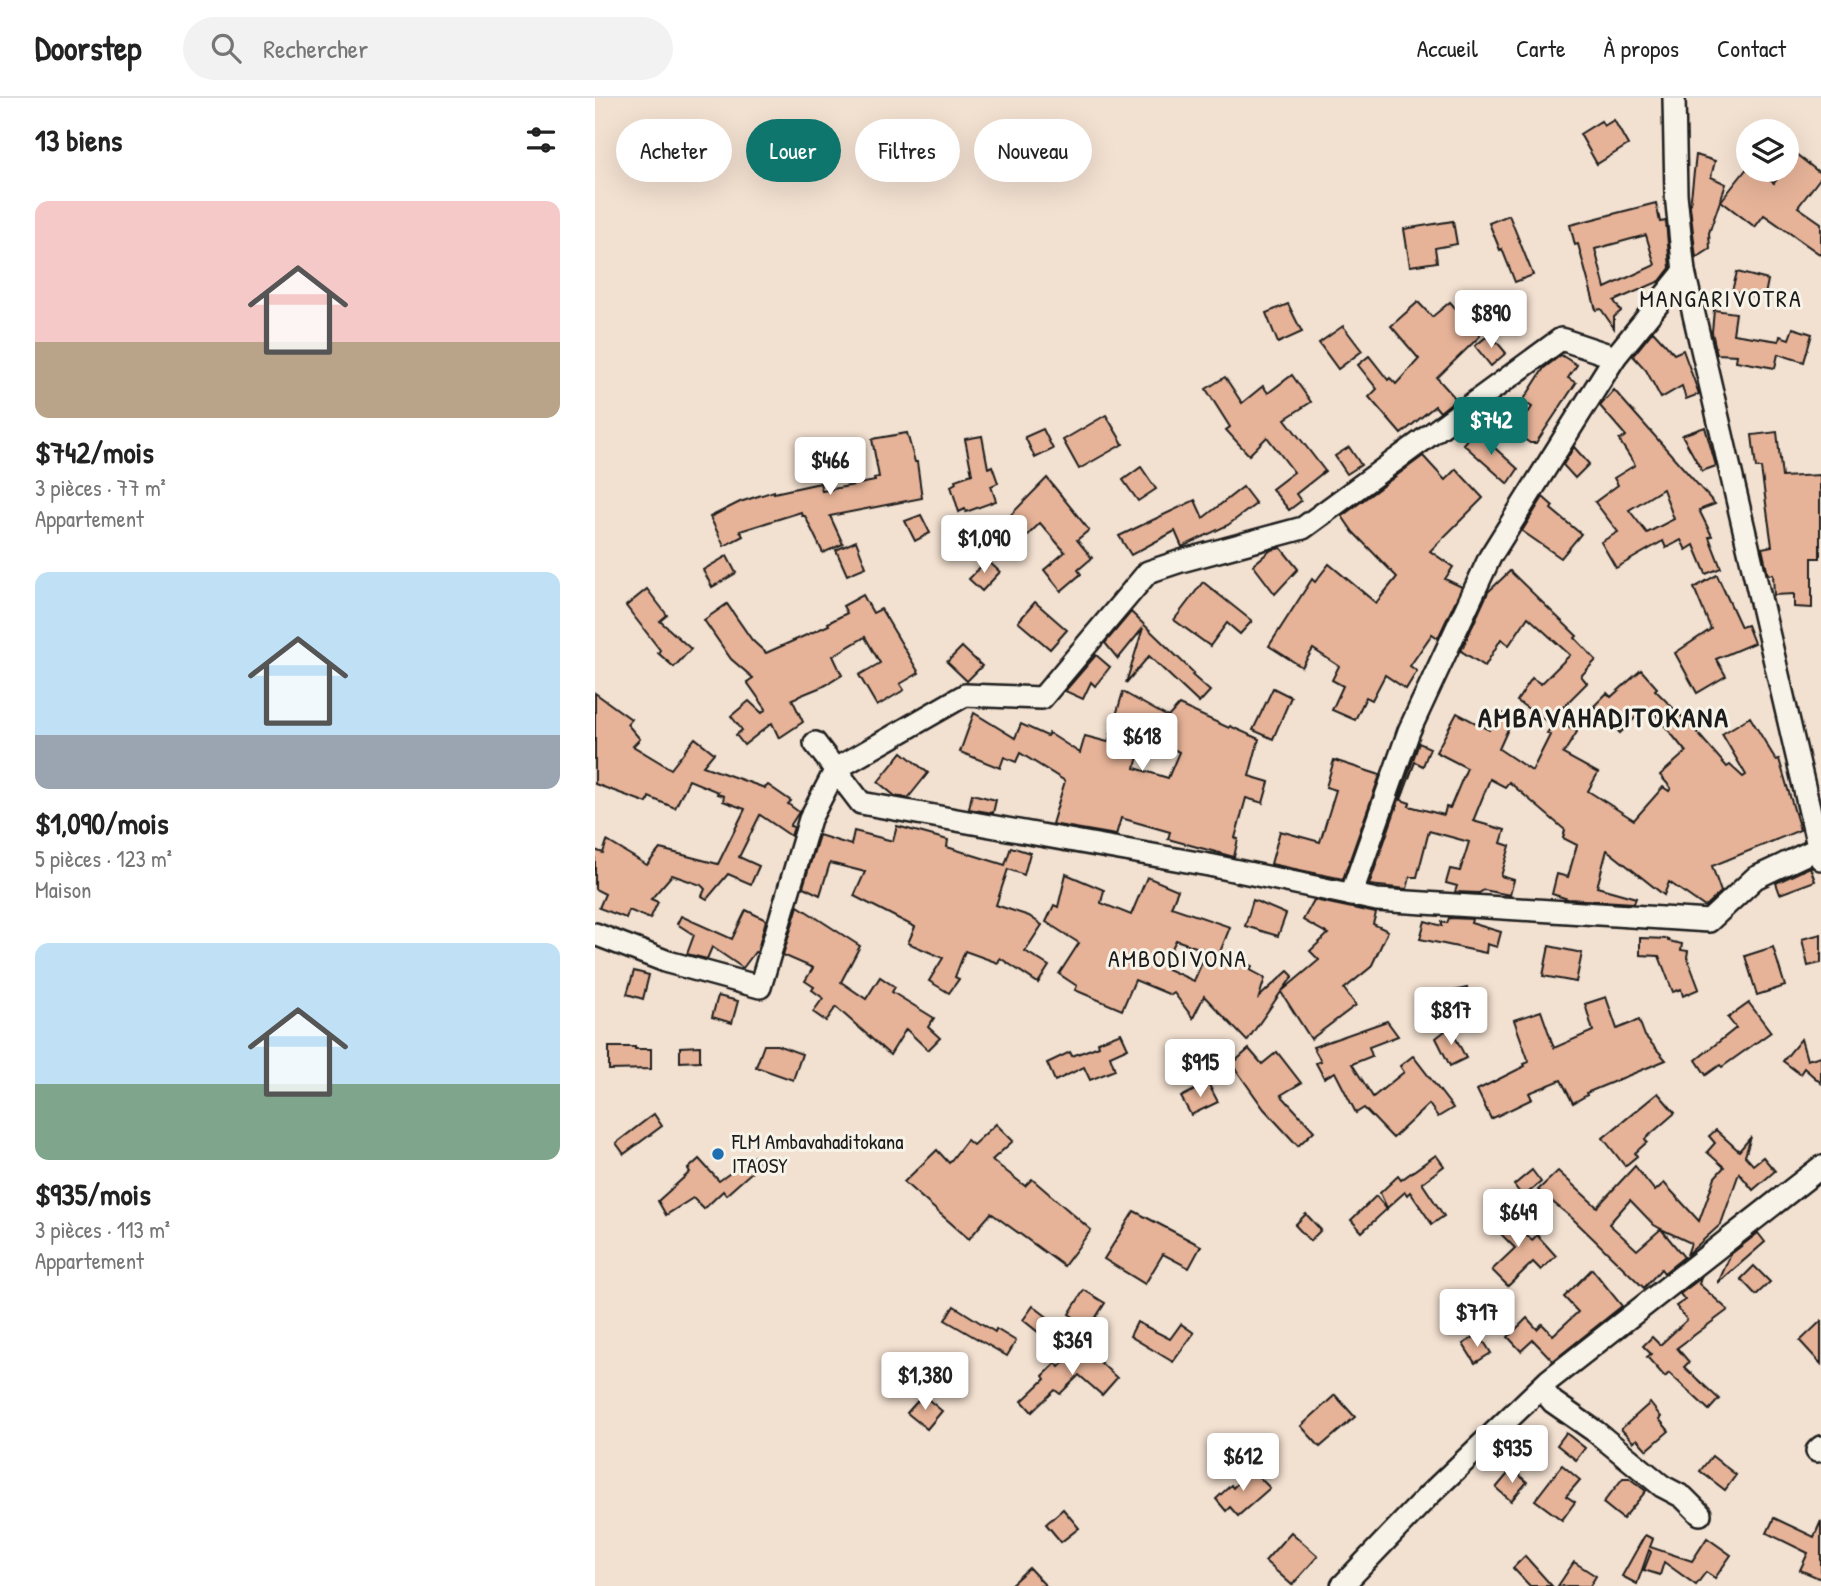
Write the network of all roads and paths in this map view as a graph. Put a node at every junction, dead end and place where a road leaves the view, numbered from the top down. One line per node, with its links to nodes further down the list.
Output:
1 (1674, 98): 2 (street)
2 (1684, 272): 3 (street); 6 (street)
3 (1615, 357): 5 (street); 7 (street)
4 (815, 743): 5 (street)
5 (835, 769): 7 (street); 8 (street)
6 (1820, 851): 7 (street)
7 (1351, 895)
8 (595, 934)
9 (1821, 1167): 10 (street)
10 (1541, 1388): 11 (street); 12 (street)
11 (1700, 1514)
12 (1342, 1586)

